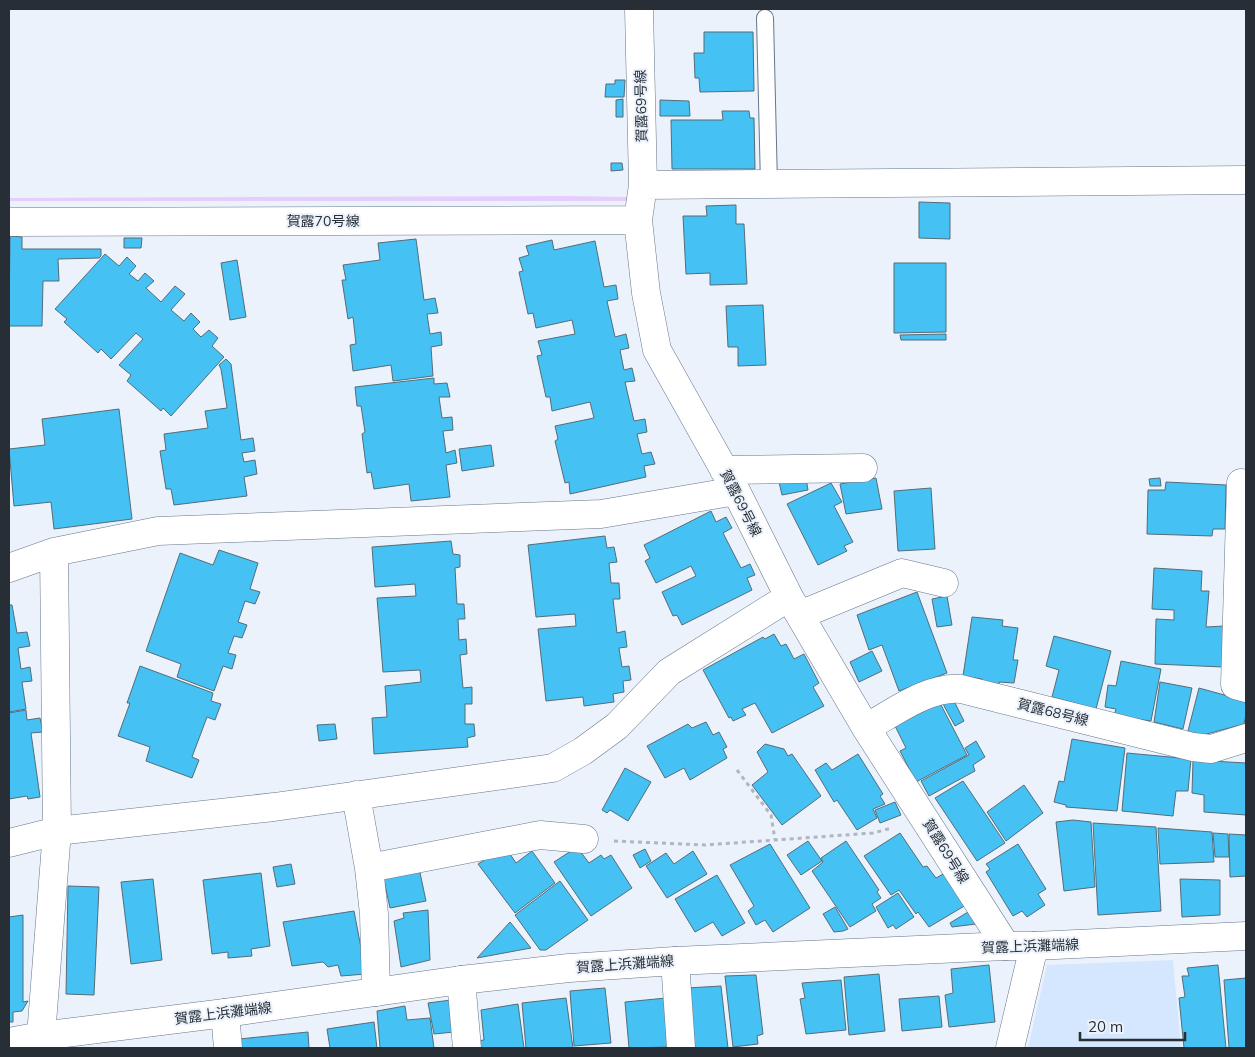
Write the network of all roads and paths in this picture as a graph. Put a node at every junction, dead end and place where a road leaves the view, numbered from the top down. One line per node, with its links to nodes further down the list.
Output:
1 (639, 9): 4 (street, 賀露69号線)
2 (765, 18): 5 (lane)
3 (1246, 180): 5 (street)
4 (643, 185): 5 (street); 6 (street, 賀露69号線)
5 (769, 185)
6 (638, 220): 7 (street, 賀露70号線); 9 (street, 賀露69号線)
7 (9, 222)
8 (863, 468): 9 (street)
9 (730, 480): 11 (street); 14 (street, 賀露69号線)
10 (1241, 483): 15 (street)
11 (54, 552): 12 (street); 21 (street)
12 (9, 568)
13 (944, 584): 14 (street)
14 (794, 606): 16 (street, 賀露69号線); 19 (street)
15 (1246, 688)
16 (866, 728): 17 (street, 賀露68号線); 20 (street, 賀露69号線)
17 (1246, 738)
18 (737, 770): 23 (path)
19 (356, 795): 21 (street); 25 (street)
20 (926, 819): 23 (path); 27 (street, 賀露69号線)
21 (57, 831): 24 (street); 33 (street)
22 (584, 840): 23 (path); 25 (street)
23 (775, 840)
24 (9, 842)
25 (369, 868): 31 (street)
26 (1246, 936): 28 (street, 賀露上浜灘端線)
27 (1006, 946): 28 (street, 賀露上浜灘端線); 29 (street, 賀露上浜灘端線)
28 (1034, 946): 38 (street)
29 (675, 960): 30 (street, 賀露上浜灘端線); 37 (street)
30 (461, 980): 31 (street, 賀露上浜灘端線); 36 (street)
31 (376, 992): 32 (street, 賀露上浜灘端線)
32 (225, 1013): 33 (street, 賀露上浜灘端線); 35 (street)
33 (41, 1036): 34 (street, 賀露上浜灘端線)
34 (9, 1042)
35 (228, 1048)
36 (467, 1048)
37 (682, 1048)
38 (1010, 1048)

